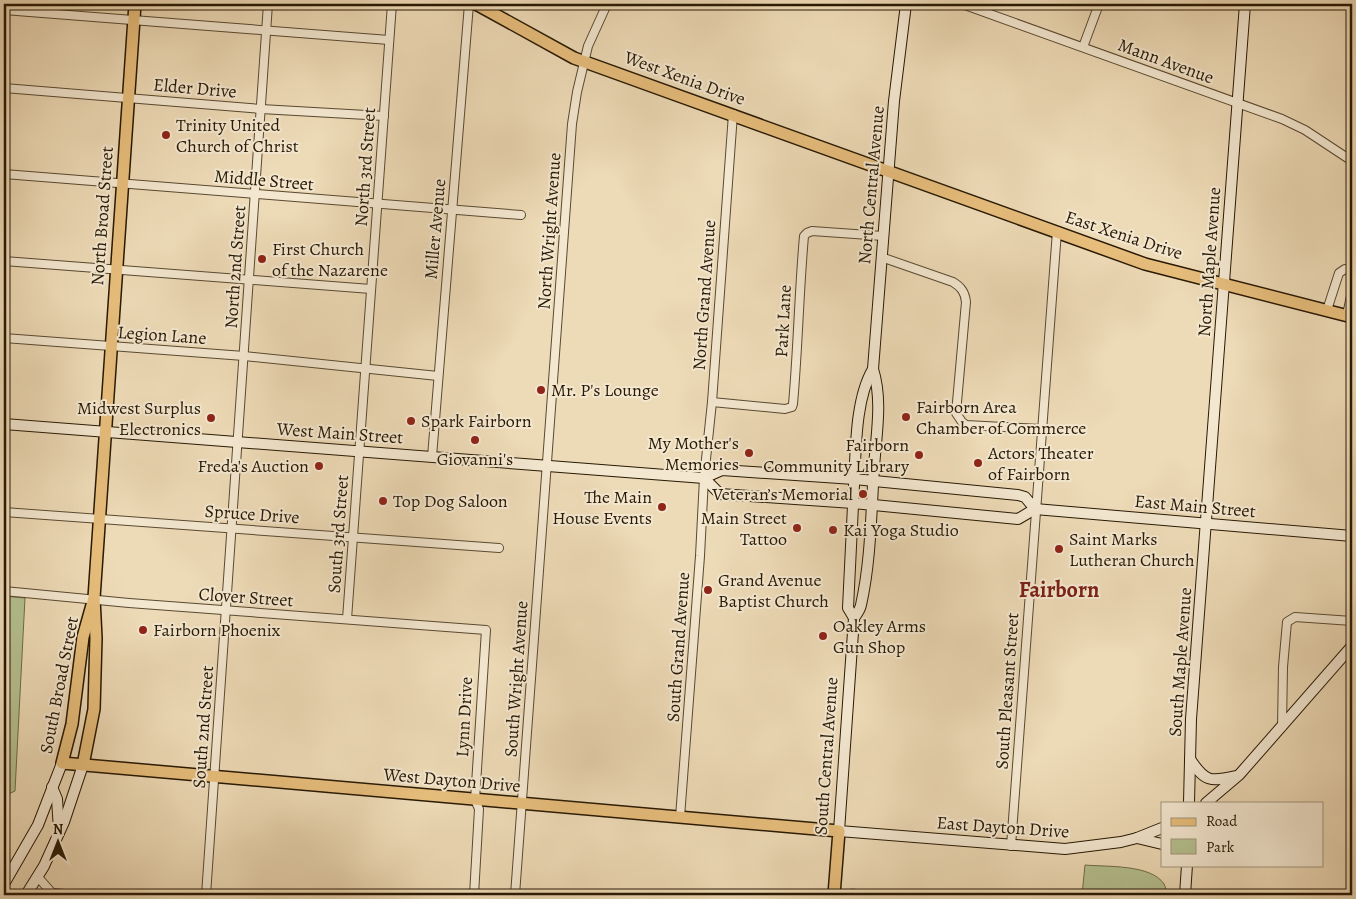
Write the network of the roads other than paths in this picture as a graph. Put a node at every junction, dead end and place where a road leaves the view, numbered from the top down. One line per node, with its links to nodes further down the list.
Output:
1 (4, 4): 12 (street)
2 (135, 4): 13 (main road, North Broad Street)
3 (268, 4): 14 (street, North 2nd Street)
4 (392, 4): 15 (street, North 3rd Street)
5 (469, 4): 30 (street, Miller Avenue)
6 (476, 4): 17 (main road, West Xenia Drive)
7 (607, 4): 17 (street, North Wright Avenue)
8 (906, 4): 25 (street, North Central Avenue)
9 (962, 4): 16 (street, Mann Avenue)
10 (1099, 4): 16 (street)
11 (1244, 4): 20 (street, North Maple Avenue)
12 (4, 10): 13 (street)
13 (134, 21): 14 (street); 19 (main road, North Broad Street)
14 (266, 30): 15 (street); 21 (street, North 2nd Street)
15 (389, 40): 23 (street, North 3rd Street)
16 (1083, 47): 20 (street, Mann Avenue)
17 (585, 62): 22 (main road, West Xenia Drive); 57 (street, North Wright Avenue)
18 (4, 88): 19 (street, Elder Drive)
19 (129, 98): 21 (street, Elder Drive); 27 (main road, North Broad Street)
20 (1237, 102): 24 (street, Mann Avenue); 39 (street, North Maple Avenue)
21 (261, 109): 23 (street, Elder Drive); 28 (street, North 2nd Street)
22 (733, 114): 25 (main road, West Xenia Drive); 50 (street, North Grand Avenue)
23 (384, 116): 29 (street, North 3rd Street)
24 (1352, 161)
25 (889, 171): 32 (main road, East Xenia Drive); 33 (street, North Central Avenue)
26 (4, 174): 27 (street, Middle Street)
27 (122, 183): 28 (street, Middle Street); 36 (main road, North Broad Street)
28 (255, 194): 29 (street, Middle Street); 38 (street, North 2nd Street)
29 (378, 204): 30 (street, Middle Street); 40 (street, North 3rd Street)
30 (452, 210): 31 (street, Middle Street); 49 (street, Miller Avenue)
31 (521, 215)
32 (1057, 231): 39 (main road, East Xenia Drive); 52 (street, South Pleasant Street)
33 (883, 236): 34 (street, North Central Avenue); 50 (street, Park Lane)
34 (881, 257): 48 (street, North Central Avenue); 52 (street)
35 (4, 261): 36 (street)
36 (116, 269): 38 (street); 45 (main road, North Broad Street)
37 (1352, 271): 42 (street)
38 (248, 280): 40 (street); 46 (street, North 2nd Street)
39 (1224, 283): 42 (main road, East Xenia Drive); 66 (street, North Maple Avenue)
40 (371, 289): 47 (street, North 3rd Street)
41 (1352, 292): 43 (street)
42 (1327, 310): 43 (main road, East Xenia Drive)
43 (1349, 316)
44 (4, 338): 45 (street, Legion Lane)
45 (110, 347): 46 (street, Legion Lane); 53 (main road, North Broad Street)
46 (244, 356): 47 (street, Legion Lane); 54 (street, North 2nd Street)
47 (366, 368): 49 (street, Legion Lane); 55 (street, North 3rd Street)
48 (873, 369): 59 (street, North Central Avenue); 60 (street, North Central Avenue)
49 (438, 376): 56 (street, Miller Avenue)
50 (712, 402): 58 (street, North Grand Avenue)
51 (4, 424): 53 (street, West Main Street)
52 (1041, 429): 63 (street, South Pleasant Street)
53 (105, 432): 54 (street, West Main Street); 65 (main road, South Broad Street)
54 (238, 442): 55 (street, West Main Street); 67 (street, South 2nd Street)
55 (360, 451): 56 (street, West Main Street); 68 (street, South 3rd Street)
56 (432, 457): 57 (street, West Main Street)
57 (547, 466): 58 (street, West Main Street); 89 (street, South Wright Avenue)
58 (704, 478): 59 (street, West Main Street); 61 (street); 90 (street, South Grand Avenue)
59 (854, 480): 60 (street); 61 (street, North Central Avenue)
60 (873, 481): 62 (street, North Central Avenue); 63 (street)
61 (853, 503): 62 (street, East Main Street); 74 (street, South Central Avenue)
62 (872, 505): 63 (street, East Main Street); 74 (street, South Central Avenue)
63 (1035, 509): 66 (street, East Main Street); 96 (street, South Pleasant Street)
64 (4, 512): 65 (street, Spruce Drive)
65 (99, 520): 67 (street, Spruce Drive); 72 (main road, South Broad Street)
66 (1207, 523): 69 (street, East Main Street); 80 (street, South Maple Avenue)
67 (232, 527): 68 (street, Spruce Drive); 73 (street, South 2nd Street)
68 (353, 536): 70 (street, Spruce Drive); 75 (street, South 3rd Street)
69 (1352, 536)
70 (499, 548)
71 (4, 591): 72 (street, Clover Street)
72 (94, 598): 73 (street, Clover Street); 81 (main road, South Broad Street); 82 (main road, South Broad Street)
73 (226, 610): 75 (street, Clover Street); 84 (street, South 2nd Street)
74 (854, 618): 92 (street, South Central Avenue)
75 (347, 619): 77 (street, Clover Street)
76 (1352, 621): 79 (street)
77 (486, 630): 86 (street, Lynn Drive)
78 (1352, 646): 79 (street)
79 (1282, 727): 83 (street)
80 (1190, 759): 83 (street); 87 (street, South Maple Avenue)
81 (62, 763): 82 (main road, West Dayton Drive); 85 (street, South Broad Street)
82 (83, 765): 84 (main road, West Dayton Drive); 93 (street, South Broad Street)
83 (1239, 775): 88 (street)
84 (214, 778): 86 (main road, West Dayton Drive); 102 (street, South 2nd Street)
85 (52, 787): 93 (street); 99 (street, South Broad Street)
86 (475, 800): 89 (main road, West Dayton Drive); 103 (street, Lynn Drive)
87 (1189, 802)
88 (1207, 802)
89 (521, 804): 90 (main road, West Dayton Drive); 104 (street, South Wright Avenue)
90 (680, 817): 92 (main road, West Dayton Drive)
91 (1161, 828): 94 (street, East Dayton Drive)
92 (839, 831): 96 (street, East Dayton Drive); 105 (main road, South Central Avenue)
93 (59, 833): 98 (street, South Broad Street)
94 (1137, 838): 95 (street); 96 (street, East Dayton Drive)
95 (1161, 844)
96 (1011, 846)
97 (1186, 868): 106 (street)
98 (38, 876): 100 (street, South Broad Street); 101 (street)
99 (4, 884)
100 (26, 895)
101 (76, 895)
102 (206, 895)
103 (474, 895)
104 (515, 895)
105 (834, 895)
106 (1185, 895)

